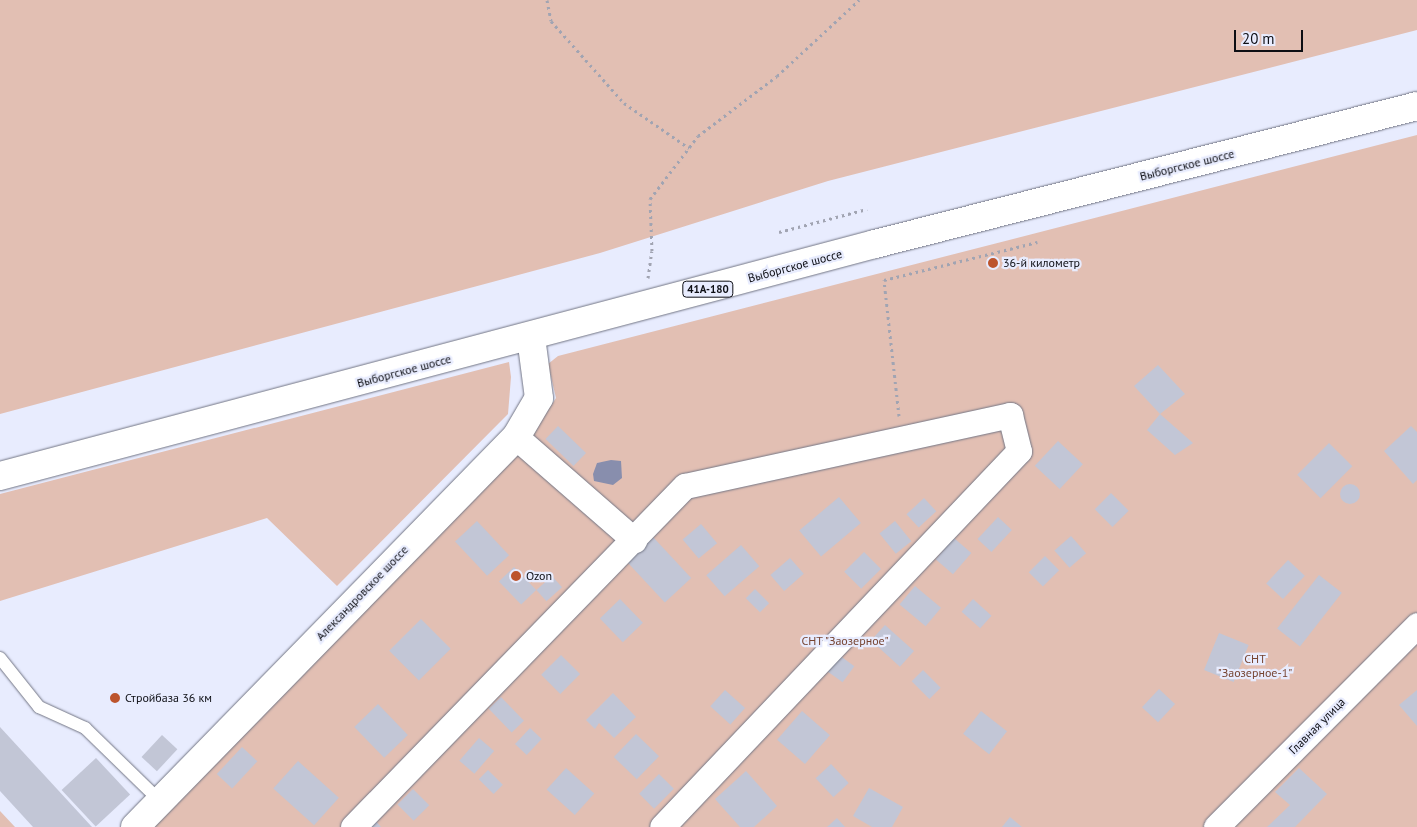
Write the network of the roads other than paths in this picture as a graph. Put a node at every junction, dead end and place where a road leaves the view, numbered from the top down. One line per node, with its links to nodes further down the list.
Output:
1 (1417, 106): 2 (main road, Выборгское шоссе / 41А-180)
2 (531, 337): 3 (main road, Александровское шоссе); 4 (main road, Выборгское шоссе / 41А-180)
3 (516, 436): 5 (street); 8 (main road, Александровское шоссе)
4 (0, 476)
5 (634, 540): 10 (street); 11 (street)
6 (1417, 625): 12 (street, Главная улица)
7 (0, 658): 8 (lane)
8 (160, 801): 9 (main road, Александровское шоссе)
9 (135, 827)
10 (353, 827)
11 (662, 827)
12 (1216, 827)

